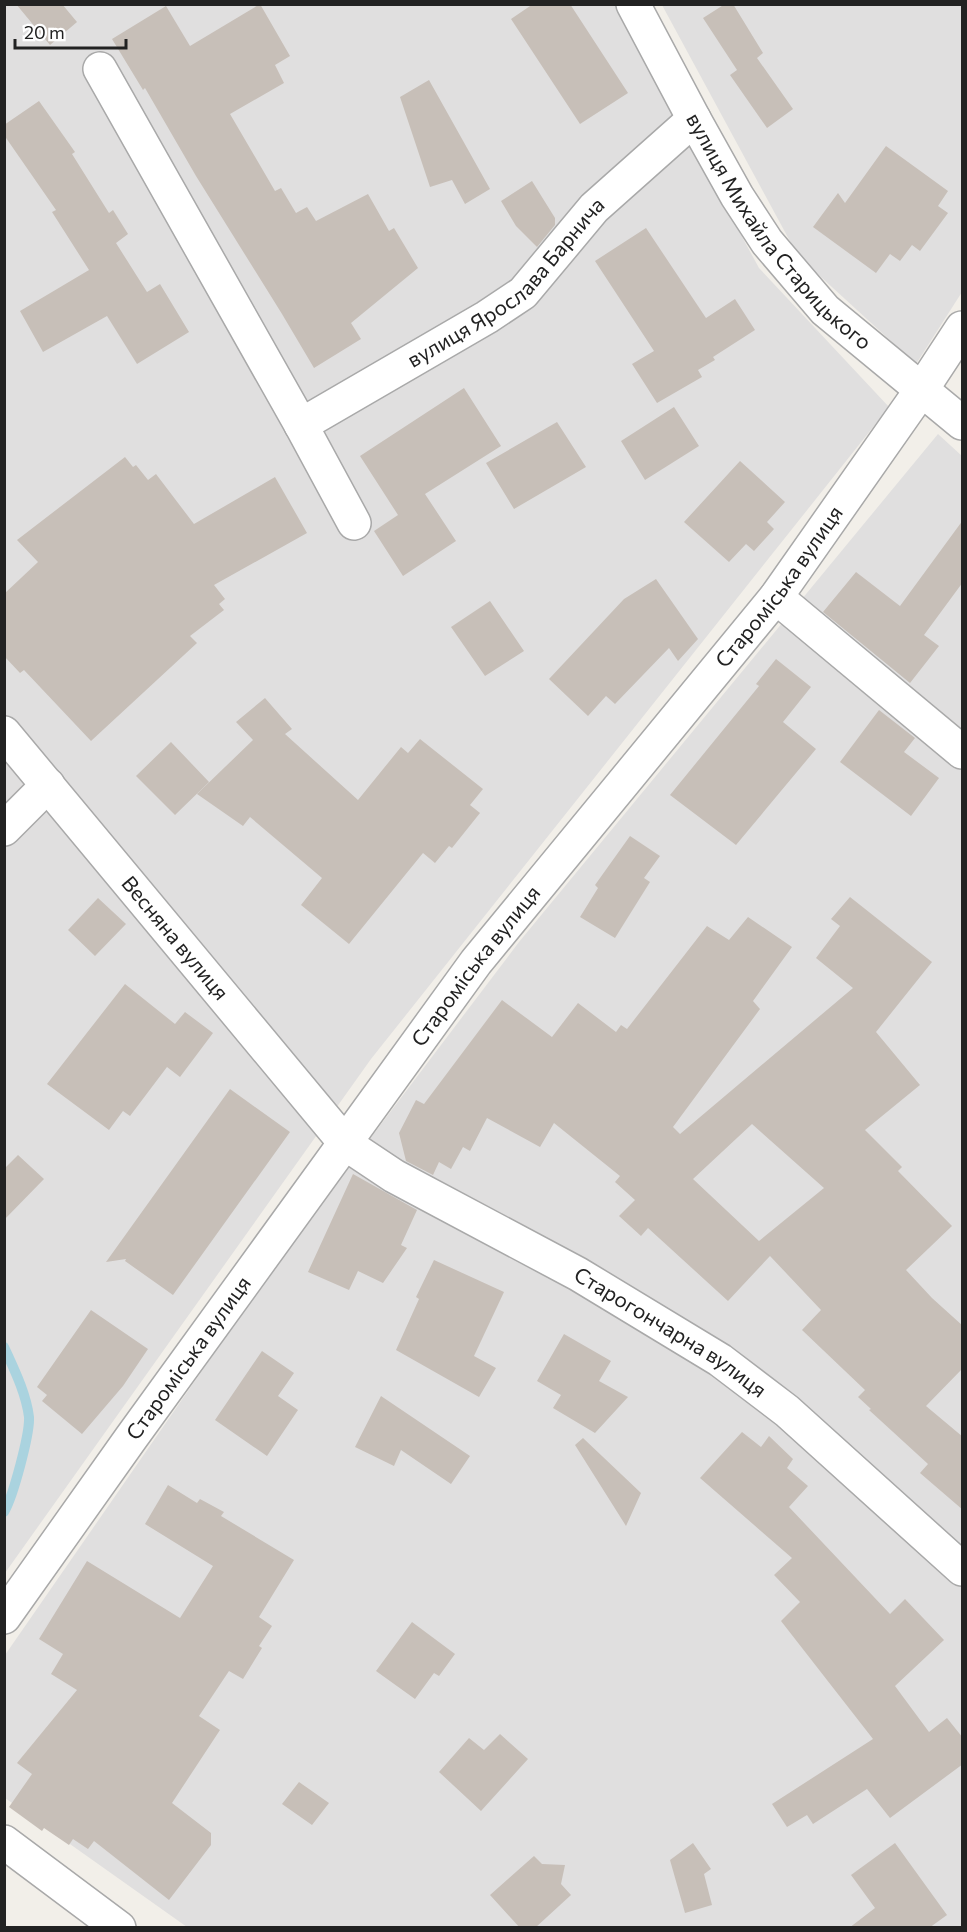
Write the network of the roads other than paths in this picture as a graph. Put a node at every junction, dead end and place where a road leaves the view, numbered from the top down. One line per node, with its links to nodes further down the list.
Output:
1 (633, 4): 3 (street, вулиця Михайла Старицького)
2 (100, 69): 7 (street)
3 (694, 119): 5 (street, вулиця Михайла Старицького); 7 (street, вулиця Ярослава Барнича)
4 (963, 328): 5 (street, Староміська вулиця)
5 (922, 389): 6 (street, вулиця Михайла Старицького); 9 (street, Староміська вулиця)
6 (963, 423)
7 (301, 425): 8 (street)
8 (354, 523)
9 (776, 597): 11 (street); 14 (street, Староміська вулиця)
10 (4, 733): 12 (street, Весняна вулиця)
11 (963, 752)
12 (48, 785): 13 (street); 14 (street, Весняна вулиця)
13 (4, 829)
14 (345, 1144): 15 (street, Старогончарна вулиця); 16 (street, Староміська вулиця)
15 (963, 1569)
16 (4, 1617)
17 (4, 1842): 18 (street)
18 (119, 1928)

